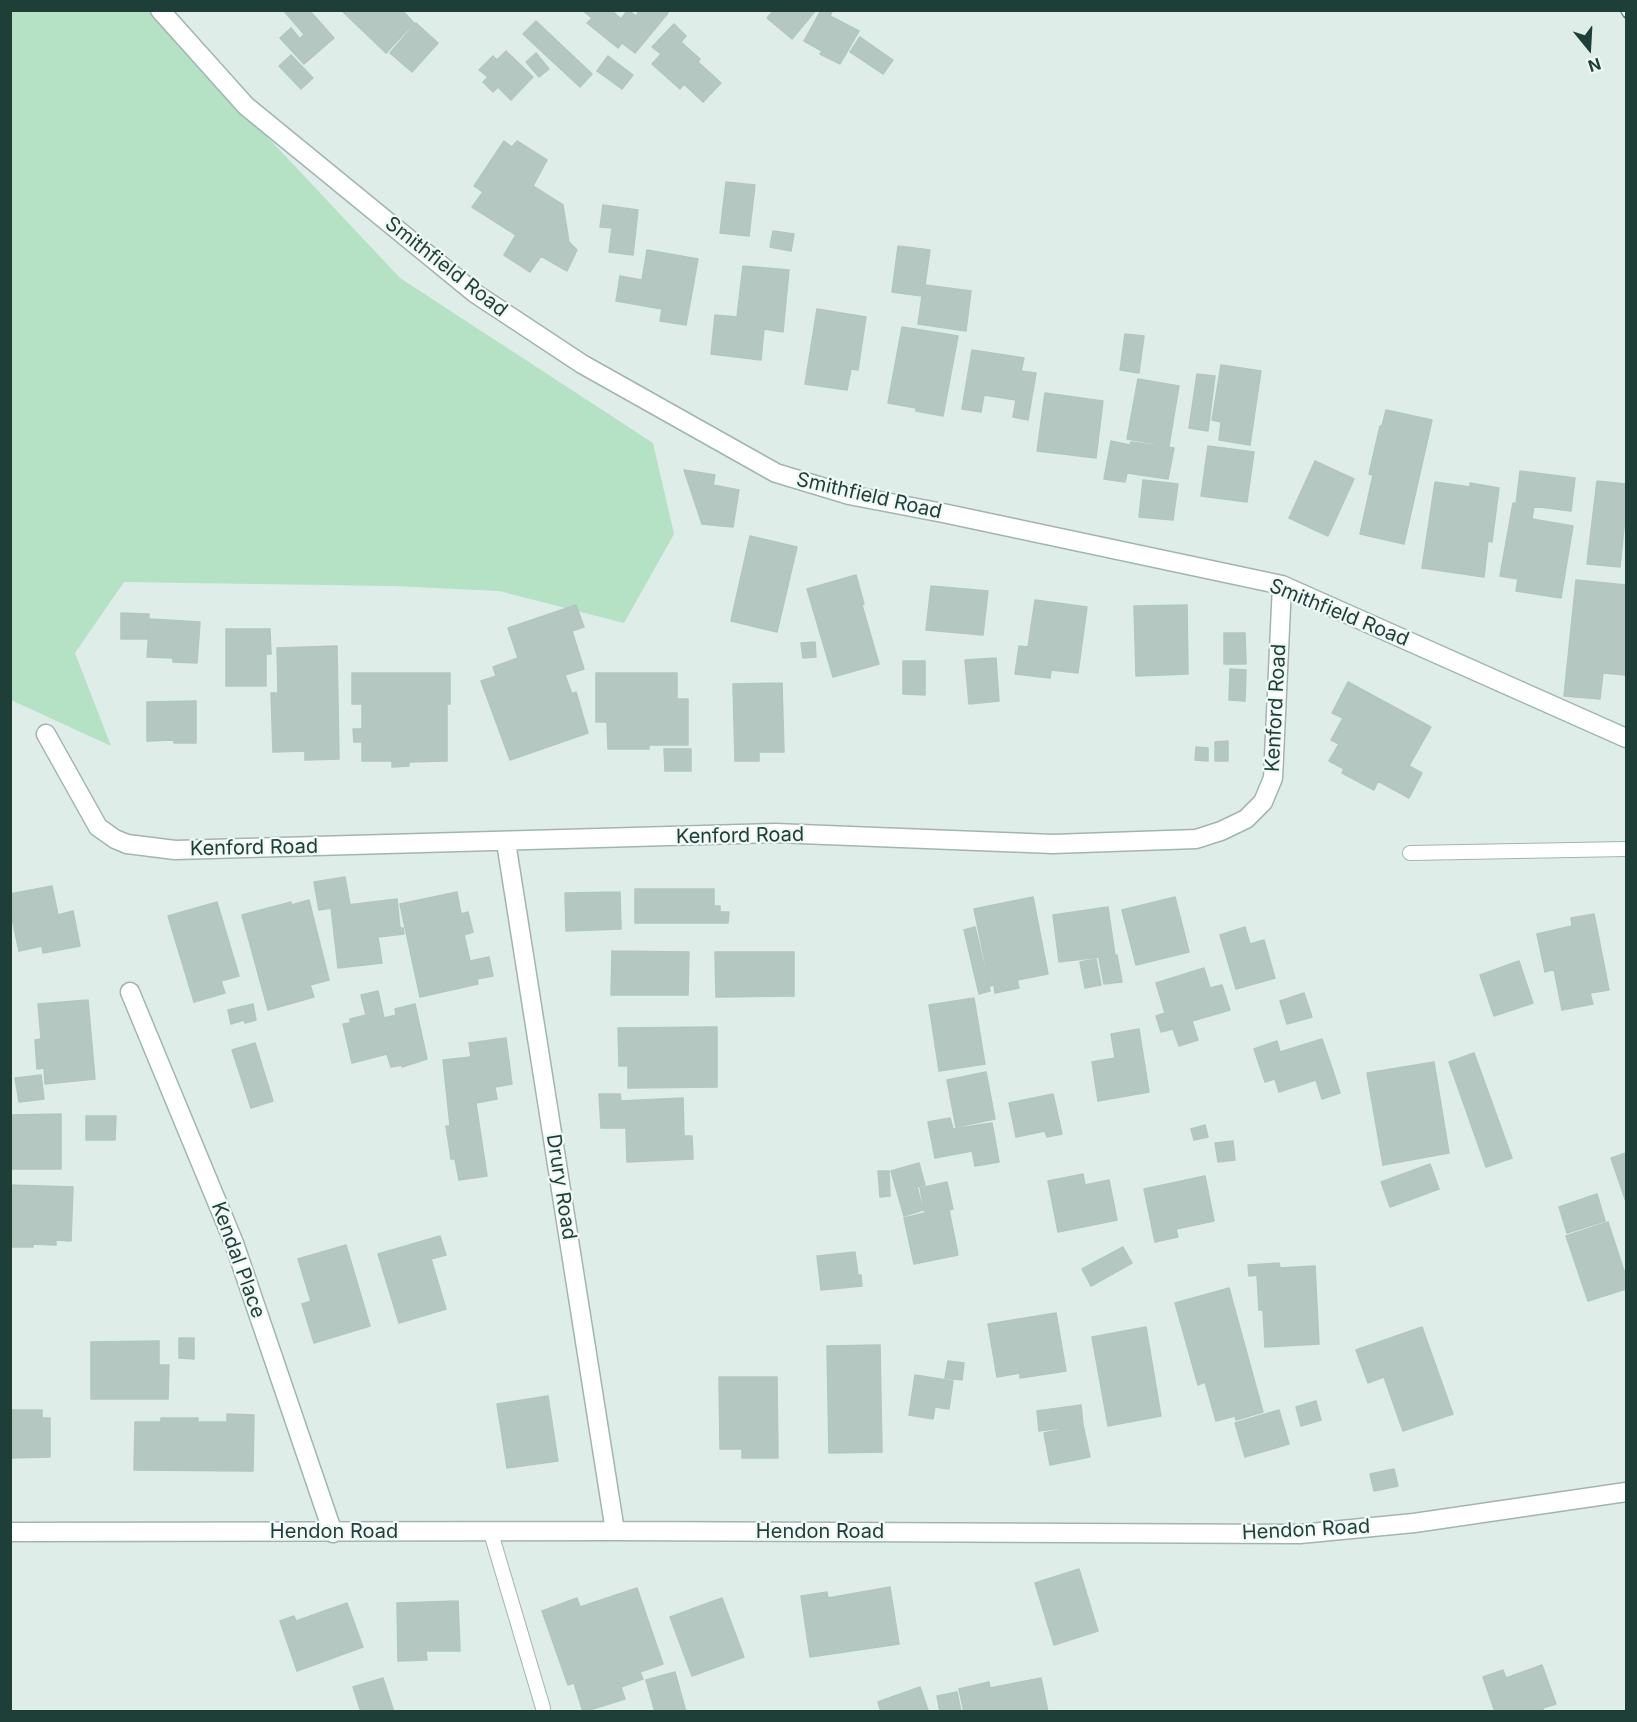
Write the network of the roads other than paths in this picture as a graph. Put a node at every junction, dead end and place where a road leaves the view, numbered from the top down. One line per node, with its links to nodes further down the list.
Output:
1 (160, 10): 2 (street, Smithfield Road)
2 (1282, 585): 4 (street, Smithfield Road); 5 (street, Kenford Road)
3 (46, 734): 5 (street, Kenford Road)
4 (1626, 738)
5 (506, 842): 10 (street, Drury Road)
6 (1626, 849): 7 (lane)
7 (1410, 853)
8 (130, 992): 12 (street, Kendal Place)
9 (1626, 1492): 10 (street, Hendon Road)
10 (615, 1531): 13 (street, Hendon Road)
11 (10, 1532): 12 (street, Hendon Road)
12 (333, 1533): 13 (street, Hendon Road)
13 (491, 1533): 14 (lane)
14 (543, 1708)

